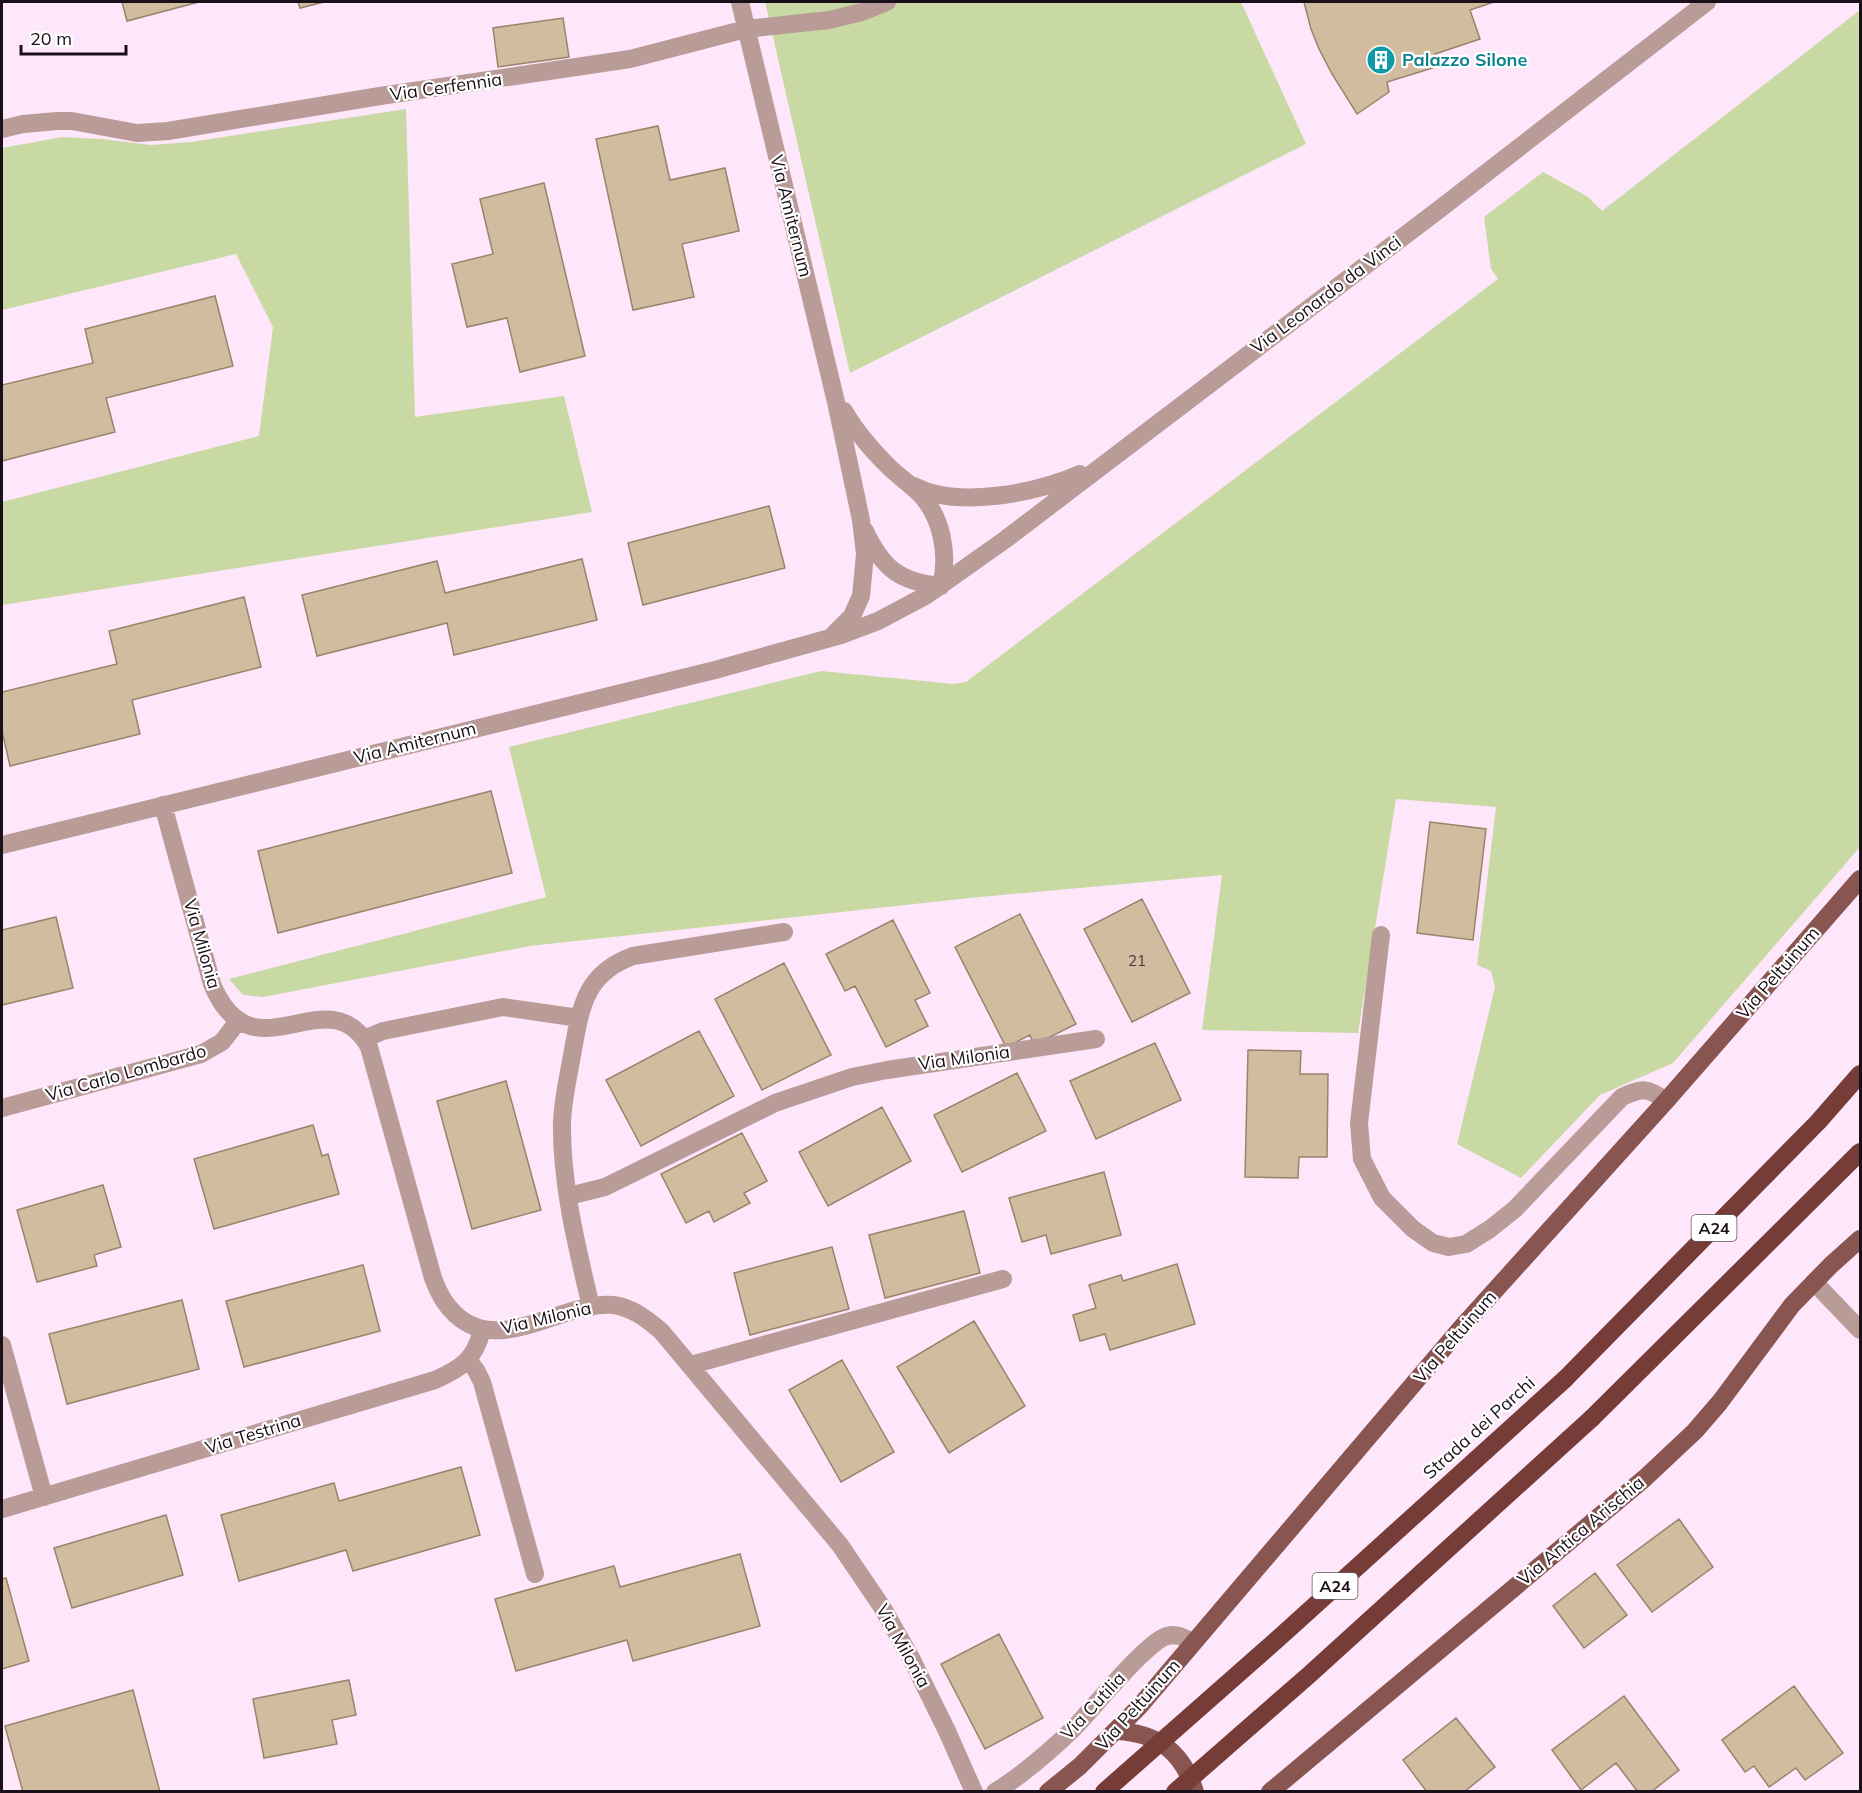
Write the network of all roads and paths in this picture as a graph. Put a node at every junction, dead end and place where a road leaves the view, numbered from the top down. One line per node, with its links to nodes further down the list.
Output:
1 (740, 2): 4 (street, Via Amiternum)
2 (887, 2): 4 (street, Via Cerfennia)
3 (1707, 2): 7 (street, Via Leonardo da Vinci)
4 (746, 29): 5 (street, Via Cerfennia); 6 (street, Via Amiternum)
5 (2, 129)
6 (837, 402): 8 (street, Via Amiternum); 9 (street, Via Amiternum)
7 (1106, 462): 8 (street); 10 (street, Via Leonardo da Vinci)
8 (906, 481): 10 (street, Via Amiternum)
9 (861, 520): 10 (street); 11 (street, Via Amiternum)
10 (941, 586): 11 (street, Via Amiternum)
11 (828, 639): 12 (street, Via Amiternum)
12 (163, 805): 13 (street, Via Amiternum); 18 (street, Via Milonia)
13 (2, 845)
14 (1860, 879): 22 (main road, Via Peltuinum)
15 (784, 932): 17 (street)
16 (1381, 935): 22 (street)
17 (579, 1018): 19 (street); 25 (street)
18 (239, 1020): 19 (street); 23 (street, Via Carlo Lombardo)
19 (364, 1039): 30 (street, Via Milonia)
20 (1096, 1039): 25 (street, Via Milonia)
21 (1860, 1074): 45 (highway, Strada dei Parchi / A24, bridge)
22 (1666, 1101): 38 (main road, Via Peltuinum)
23 (2, 1108)
24 (1860, 1152): 46 (highway, A24, bridge)
25 (569, 1196): 29 (street)
26 (1860, 1239): 28 (main road, Via Antica Arischia)
27 (1002, 1279): 34 (street)
28 (1814, 1282): 31 (street); 48 (main road, Via Antica Arischia)
29 (591, 1307): 30 (street, Via Milonia); 34 (street, Via Milonia)
30 (482, 1330): 33 (street)
31 (1860, 1330)
32 (2, 1345): 35 (street)
33 (468, 1360): 35 (street, Via Testrina); 37 (street)
34 (691, 1365): 41 (street, Via Milonia)
35 (44, 1497): 36 (street, Via Testrina)
36 (2, 1509)
37 (535, 1574)
38 (1193, 1642): 39 (main road, Via Peltuinum); 42 (street, Via Cutilia)
39 (1117, 1731): 40 (main road, Via Peltuinum); 47 (main road)
40 (1080, 1766): 43 (main road, Via Peltuinum); 44 (main road)
41 (974, 1791)
42 (995, 1791)
43 (1047, 1791)
44 (1066, 1791)
45 (1104, 1791)
46 (1175, 1791)
47 (1195, 1791)
48 (1270, 1791)

